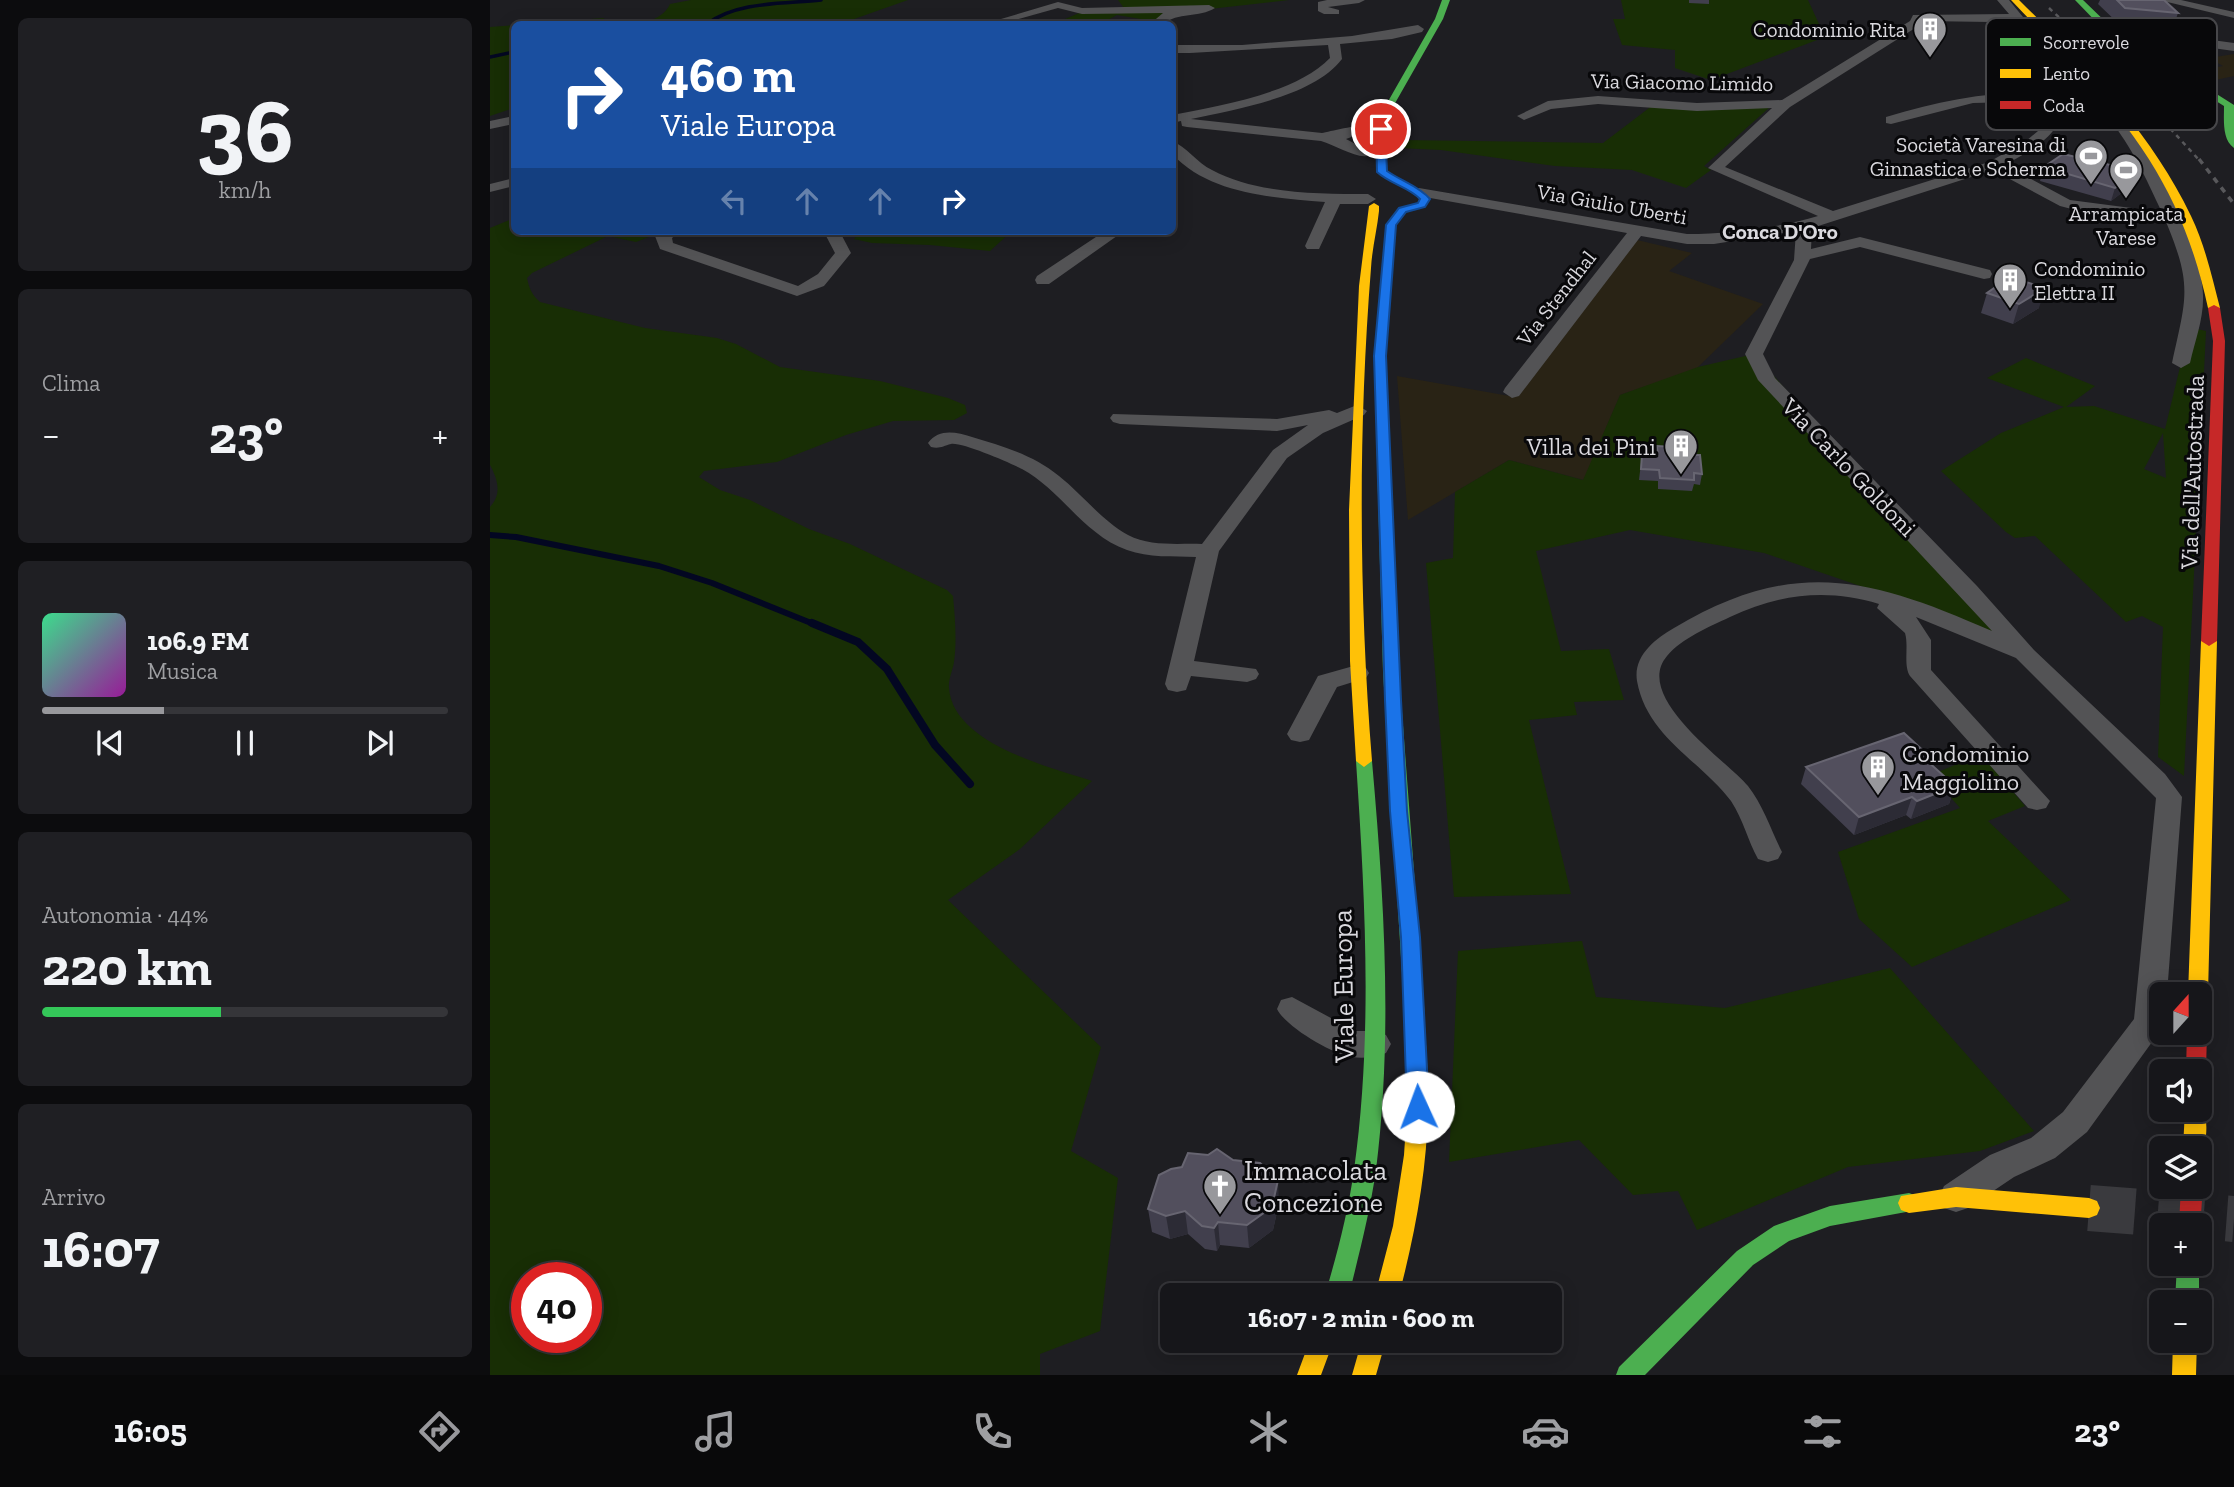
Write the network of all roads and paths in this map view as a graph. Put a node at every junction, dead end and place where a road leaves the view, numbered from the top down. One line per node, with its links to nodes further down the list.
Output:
1 (1359, 0): 10 (street)
2 (1442, 0): 20 (main road, Viale Europa); 43 (main road, Viale Europa)
3 (2003, 0): 14 (street)
4 (2015, 0): 11 (main road, Via dell'Autostrada)
5 (2039, 0): 11 (main road)
6 (2165, 0): 12 (street)
7 (2060, 1): 8 (main road)
8 (2084, 5): 16 (main road)
9 (1906, 6): 13 (street)
10 (1335, 12)
11 (2029, 13): 15 (main road, Via dell'Autostrada)
12 (2234, 15)
13 (1917, 17): 17 (street); 24 (street, Via Giacomo Limido)
14 (2002, 18)
15 (2034, 18)
16 (2097, 18)
17 (1986, 19)
18 (1001, 21): 19 (street)
19 (1160, 21)
20 (1418, 29): 21 (street); 32 (main road, Viale Europa)
21 (1334, 41): 22 (street); 27 (street)
22 (1176, 49)
23 (1986, 96): 29 (street)
24 (1785, 104): 26 (street, Via Giacomo Limido); 46 (street)
25 (2231, 107): 37 (main road)
26 (1524, 116)
27 (1176, 119)
28 (1176, 120): 36 (street)
29 (1891, 120)
30 (511, 121): 31 (street)
31 (490, 125)
32 (1363, 128): 36 (street); 41 (main road, Viale Europa)
33 (2048, 130): 39 (street)
34 (2120, 130): 47 (street)
35 (2136, 130): 72 (main road, Via dell'Autostrada)
36 (1321, 136): 41 (street)
37 (2232, 136)
38 (1176, 149): 44 (street)
39 (1994, 165): 46 (street); 47 (street)
40 (511, 183): 42 (street)
41 (1367, 183): 43 (main road); 44 (street); 45 (main road); 61 (main road, Viale Europa)
42 (490, 188)
43 (1418, 195): 45 (main road); 49 (street, Via Giulio Uberti)
44 (1334, 200): 53 (street)
45 (1403, 210): 55 (main road)
46 (1830, 215): 48 (street, Via Giulio Uberti)
47 (2171, 218): 59 (street)
48 (1804, 225): 49 (street, Via Giulio Uberti); 54 (street, Via Carlo Goldoni)
49 (1636, 232): 60 (street, Via Stendhal)
50 (665, 235): 51 (street)
51 (834, 235)
52 (1110, 235): 57 (street)
53 (1312, 246)
54 (1803, 256): 56 (street); 66 (street, Via Carlo Goldoni)
55 (1386, 267)
56 (1984, 274)
57 (1043, 280)
58 (1382, 332): 78 (main road)
59 (2181, 363)
60 (1512, 392)
61 (1357, 411): 62 (street); 64 (street); 67 (main road, Viale Europa)
62 (1120, 418)
63 (938, 443): 64 (street)
64 (1209, 551): 68 (street)
65 (1820, 589): 66 (street, Via Carlo Goldoni); 70 (street, Via Carlo Goldoni); 71 (street, Via Carlo Goldoni)
66 (2025, 655): 75 (street, Via Carlo Goldoni)
67 (1357, 673): 69 (street); 74 (main road, Viale Europa)
68 (1247, 674)
69 (1300, 734)
70 (2037, 801)
71 (1768, 852)
72 (2199, 982)
73 (1292, 1009): 74 (street)
74 (1376, 1044): 77 (main road, Viale Europa)
75 (1956, 1197): 76 (main road); 84 (main road)
76 (2089, 1208)
77 (1341, 1283)
78 (1390, 1283)
79 (1318, 1353): 82 (main road)
80 (1370, 1353): 83 (main road)
81 (2185, 1353): 85 (main road)
82 (1310, 1375)
83 (1364, 1375)
84 (1628, 1375)
85 (2184, 1375)

